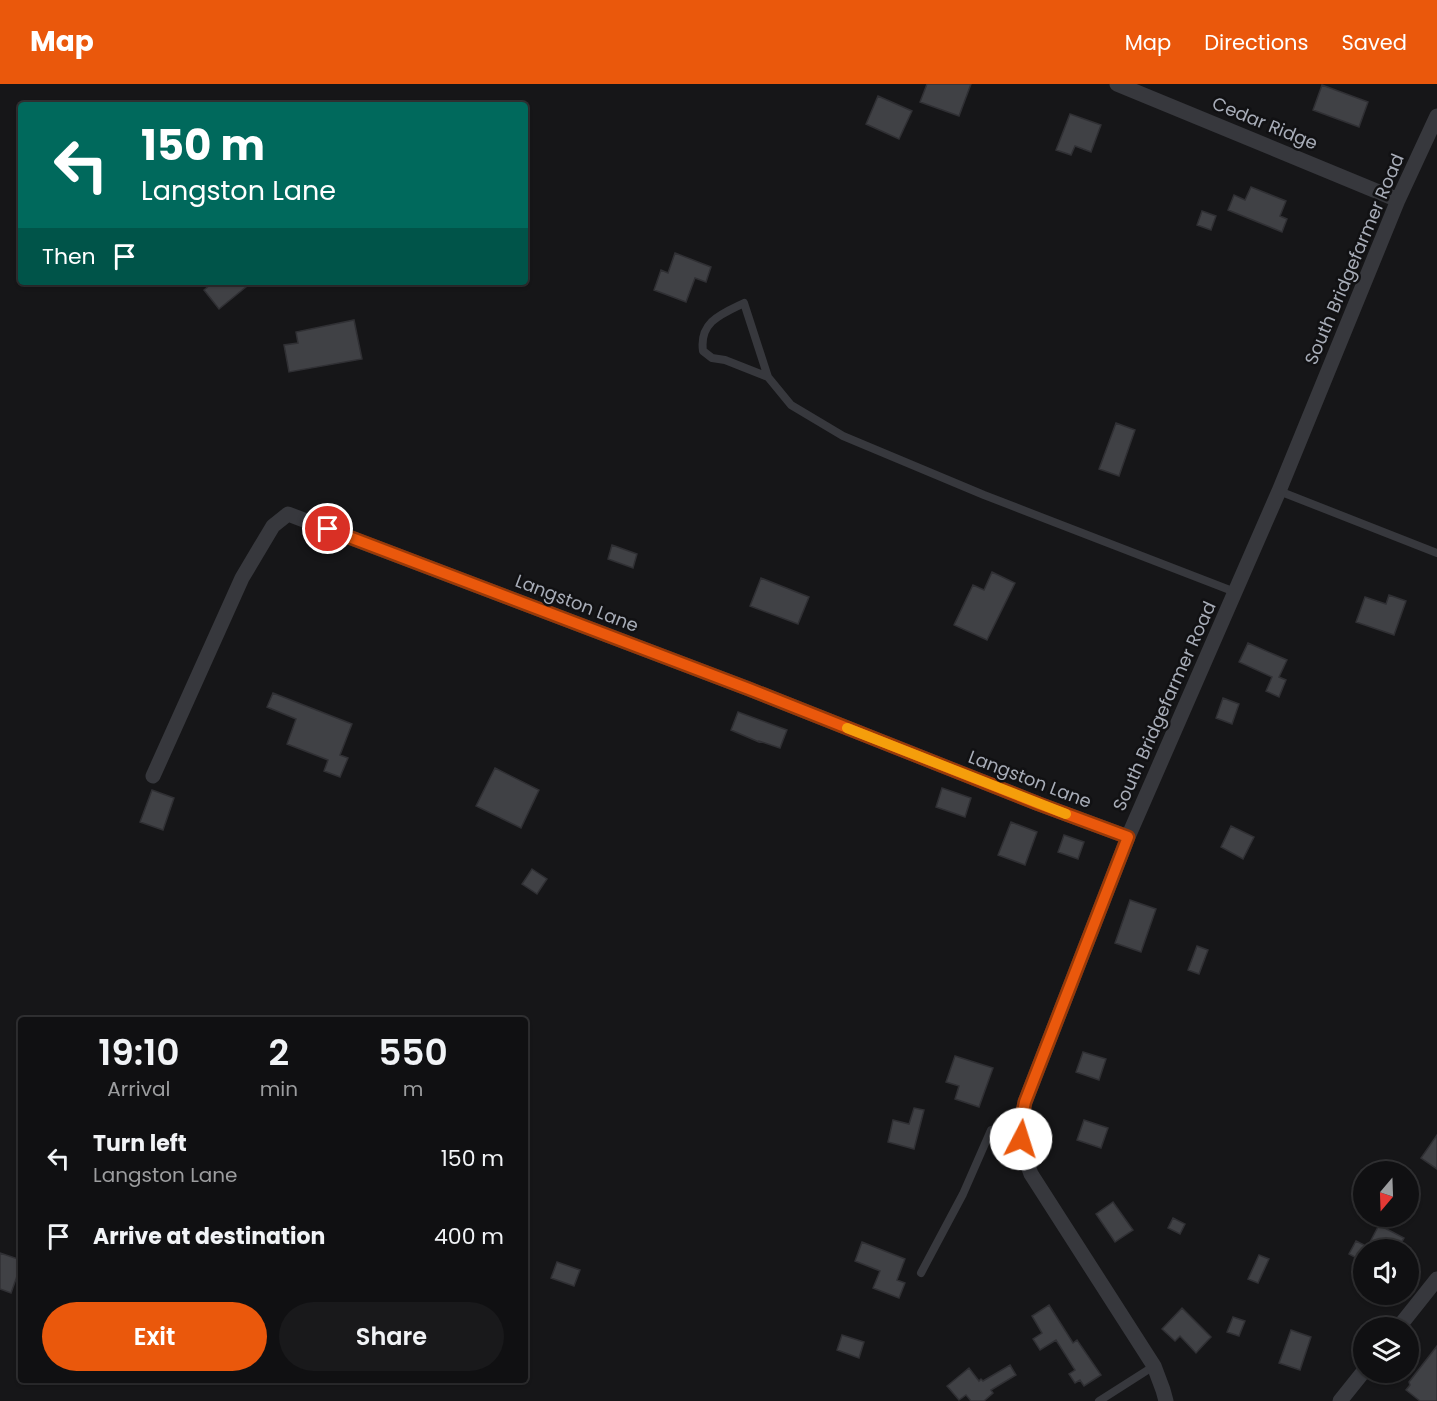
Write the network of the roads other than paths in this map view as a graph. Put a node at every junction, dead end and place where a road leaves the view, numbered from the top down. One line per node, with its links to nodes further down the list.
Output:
1 (1116, 84): 3 (street, Cedar Ridge)
2 (1437, 116): 3 (street, South Bridgefarmer Road)
3 (1398, 200): 5 (street, South Bridgefarmer Road)
4 (768, 377): 4 (lane); 7 (lane)
5 (1279, 492): 6 (lane); 7 (street, South Bridgefarmer Road)
6 (1437, 554)
7 (1235, 592): 9 (street, South Bridgefarmer Road)
8 (153, 776): 9 (street, Langston Lane)
9 (1128, 837): 10 (street, South Bridgefarmer Road)
10 (1021, 1121): 11 (lane); 14 (street, South Bridgefarmer Road)
11 (921, 1273)
12 (1437, 1279): 13 (street)
13 (1407, 1317)
14 (1154, 1366): 16 (lane); 17 (street, South Bridgefarmer Road)
15 (1354, 1383): 18 (street)
16 (1099, 1401)
17 (1166, 1401)
18 (1340, 1401)

